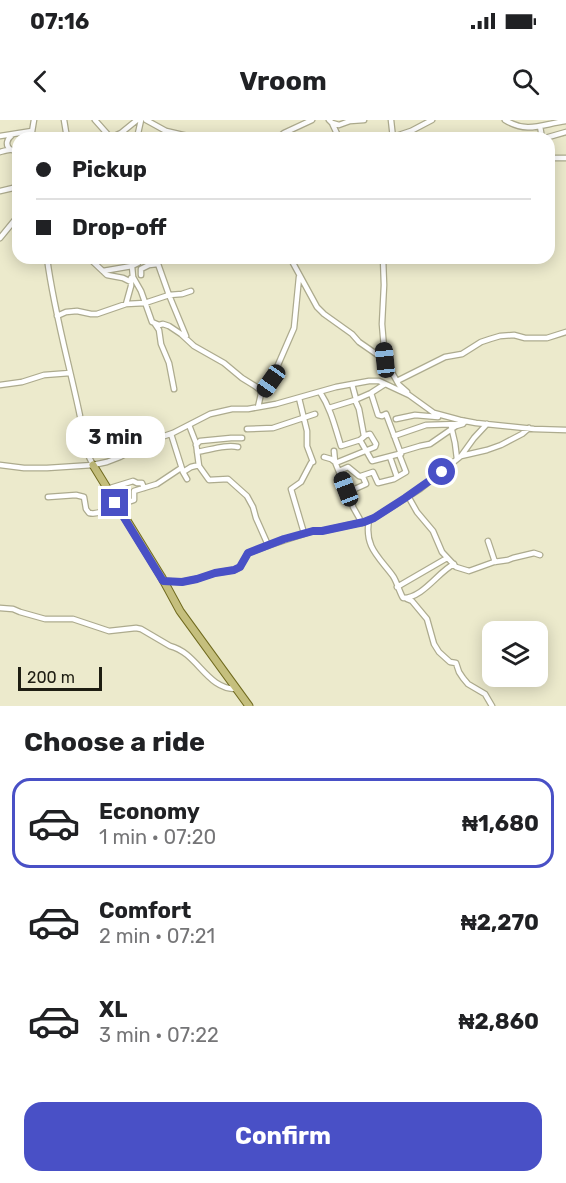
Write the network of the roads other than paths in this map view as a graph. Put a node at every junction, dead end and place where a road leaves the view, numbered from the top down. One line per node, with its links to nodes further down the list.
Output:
1 (34, 120): 13 (street)
2 (95, 120): 15 (street)
3 (139, 120): 16 (street)
4 (146, 120): 17 (street)
5 (312, 120): 18 (street)
6 (364, 120): 11 (street)
7 (432, 120): 19 (street)
8 (505, 120): 12 (street)
9 (566, 121): 12 (street)
10 (331, 122): 11 (street)
11 (340, 122)
12 (540, 126): 20 (street)
13 (32, 131): 14 (street)
14 (23, 132)
15 (105, 132)
16 (122, 132)
17 (170, 132)
18 (286, 132)
19 (408, 132)
20 (542, 132)
21 (4, 137): 22 (street)
22 (10, 149): 23 (street)
23 (0, 152)
24 (12, 223): 25 (street)
25 (0, 238)
26 (48, 264): 42 (street)
27 (95, 264): 34 (street)
28 (136, 264): 33 (street)
29 (151, 264): 36 (street)
30 (159, 264): 39 (street)
31 (294, 264): 35 (street)
32 (383, 264): 46 (street)
33 (132, 266): 34 (street); 37 (street)
34 (103, 271): 37 (street)
35 (299, 274): 46 (street); 55 (street)
36 (141, 275)
37 (130, 279): 40 (street); 41 (street)
38 (191, 291): 39 (street)
39 (169, 295): 40 (street); 45 (street)
40 (145, 303): 41 (street); 43 (street)
41 (126, 304): 42 (street)
42 (57, 316): 47 (street)
43 (154, 324): 45 (street); 52 (street)
44 (566, 332): 48 (street)
45 (187, 338): 55 (street)
46 (385, 360): 48 (street)
47 (70, 373): 51 (street); 88 (street)
48 (397, 381): 56 (street)
49 (352, 384): 50 (street); 53 (street); 58 (street)
50 (385, 384): 54 (street); 56 (street)
51 (0, 385)
52 (174, 389)
53 (320, 392): 57 (street); 60 (street)
54 (371, 393): 58 (street); 72 (street)
55 (261, 394): 59 (street)
56 (409, 395): 64 (street)
57 (299, 398): 59 (street); 62 (street)
58 (356, 400): 60 (street); 74 (street)
59 (258, 406): 67 (street)
60 (329, 408): 74 (street)
61 (315, 414): 62 (street)
62 (304, 417): 69 (street); 103 (street)
63 (396, 419): 64 (street)
64 (447, 422): 65 (street); 65 (street); 72 (street); 81 (street); 84 (street)
65 (463, 423): 66 (street)
66 (487, 424): 68 (street); 84 (street)
67 (189, 425): 71 (street); 75 (street)
68 (529, 428): 70 (street); 84 (street)
69 (247, 429)
70 (566, 430)
71 (171, 434): 88 (street); 90 (street)
72 (394, 436): 81 (street)
73 (242, 438): 75 (street)
74 (362, 438): 77 (street); 78 (street)
75 (196, 445): 80 (street)
76 (238, 447): 80 (street)
77 (375, 447): 78 (street); 85 (street)
78 (367, 450): 85 (street); 86 (street)
79 (334, 451): 86 (street)
80 (197, 452): 89 (street)
81 (400, 453): 83 (street); 93 (street)
82 (324, 457): 86 (street)
83 (390, 457): 85 (street); 93 (street)
84 (459, 458): 99 (street)
85 (383, 459)
86 (335, 462): 91 (street)
87 (0, 465): 88 (street)
88 (93, 465): 96 (main road)
89 (199, 465): 90 (street); 105 (street)
90 (182, 470): 94 (street); 95 (street)
91 (339, 471): 92 (street); 97 (street)
92 (361, 476): 93 (street); 97 (street)
93 (397, 477)
94 (187, 479)
95 (144, 488): 96 (street); 100 (street)
96 (107, 489): 100 (main road)
97 (348, 492): 102 (street)
98 (48, 496): 100 (street)
99 (408, 496): 101 (street); 107 (street)
100 (116, 505): 110 (main road)
101 (369, 520): 102 (street); 111 (street)
102 (362, 523): 103 (street)
103 (304, 533): 105 (street)
104 (488, 541): 108 (street)
105 (268, 545): 110 (street)
106 (540, 555): 108 (street)
107 (447, 558): 109 (street); 111 (street)
108 (495, 562): 109 (street)
109 (454, 564): 112 (street)
110 (163, 581): 114 (main road)
111 (397, 587): 112 (street)
112 (407, 599): 116 (street)
113 (0, 608): 114 (street)
114 (237, 689): 115 (main road)
115 (249, 706)
116 (492, 706)

